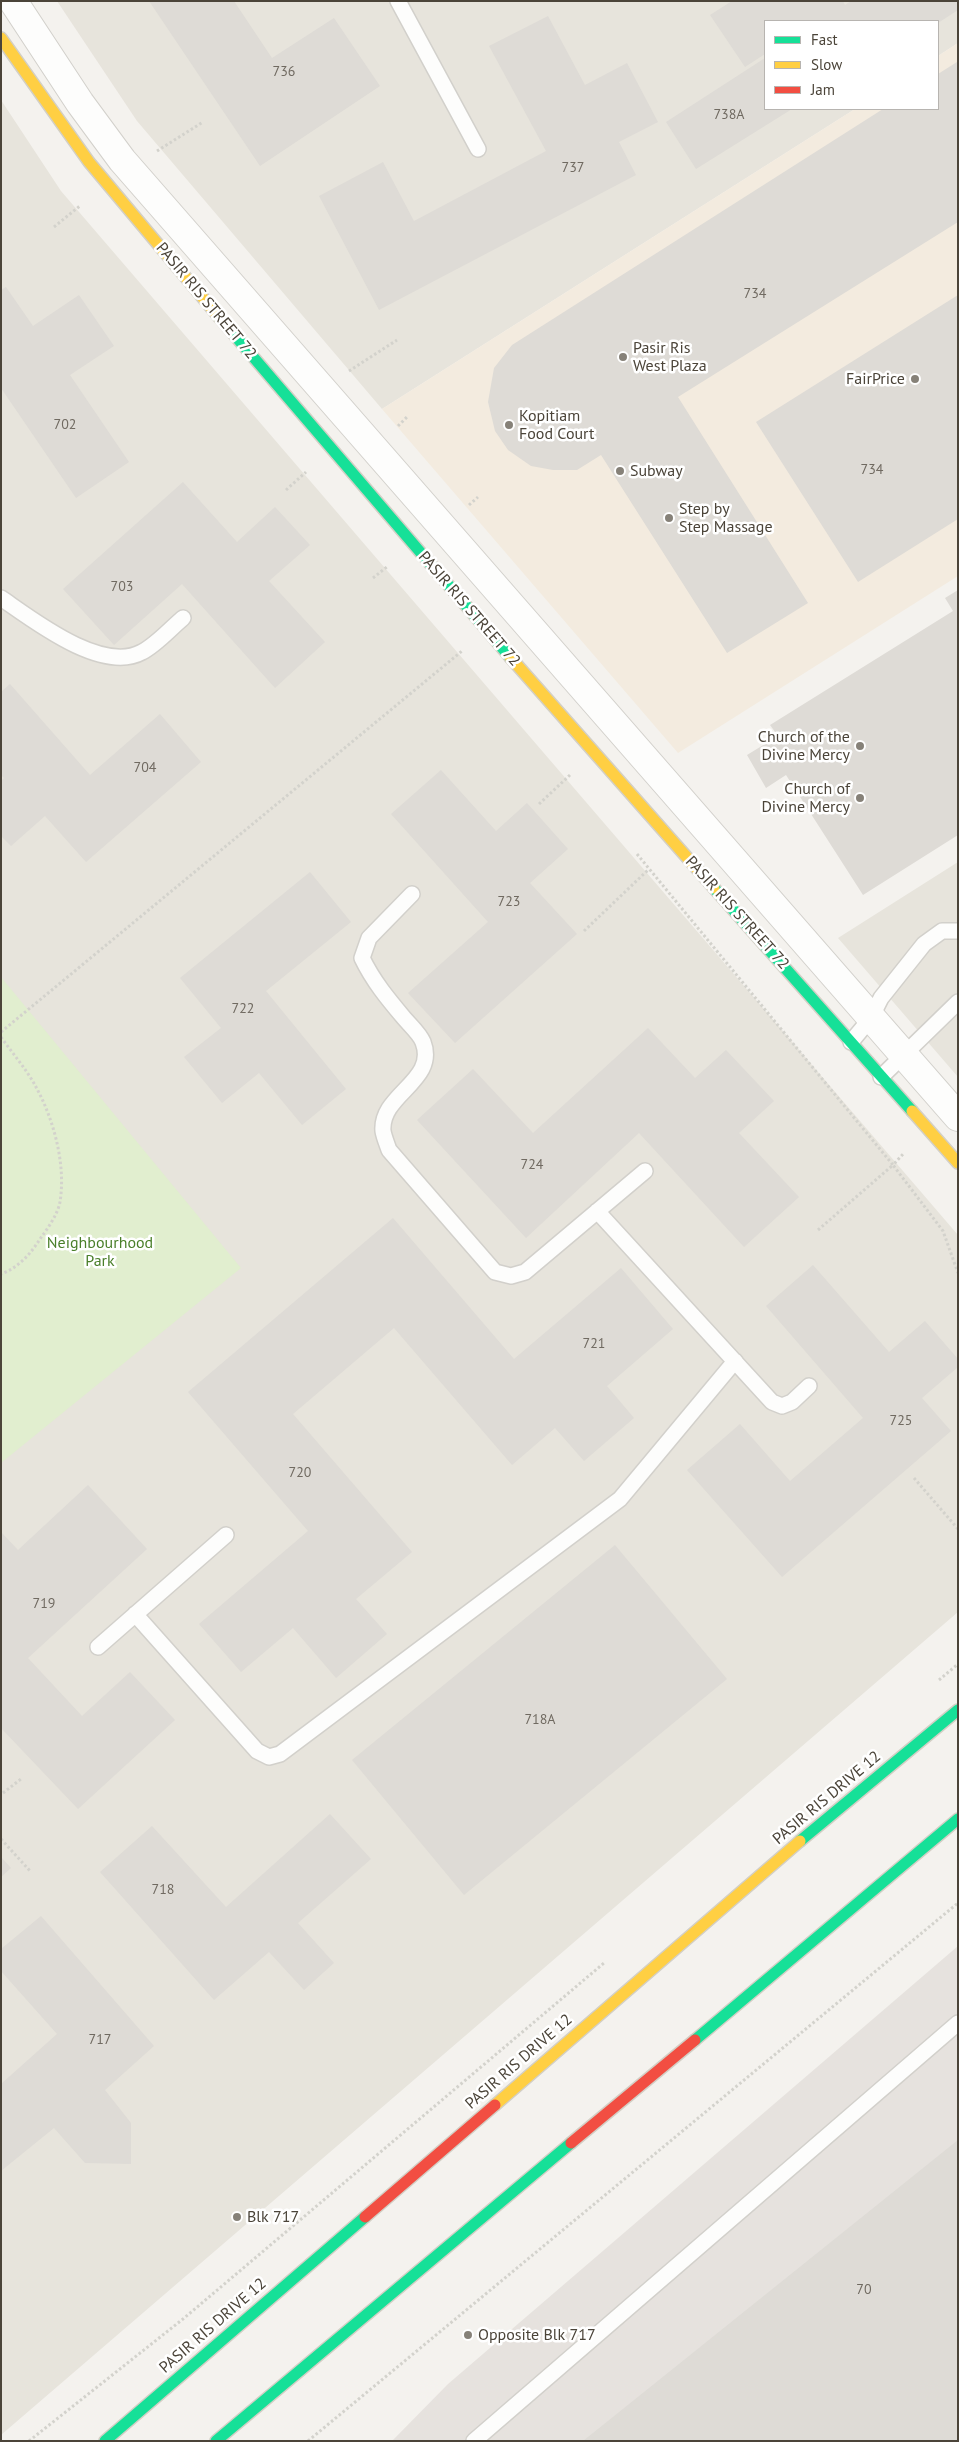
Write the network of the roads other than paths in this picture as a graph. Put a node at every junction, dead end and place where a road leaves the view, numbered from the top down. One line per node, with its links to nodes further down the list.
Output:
1 (13, 1): 10 (street, PASIR RIS STREET 72)
2 (398, 1): 4 (lane)
3 (1, 38): 11 (main road, PASIR RIS STREET 72)
4 (478, 149)
5 (1, 598): 6 (lane)
6 (183, 618)
7 (412, 894): 17 (lane)
8 (958, 931): 10 (lane)
9 (958, 1002): 12 (lane)
10 (871, 1018): 11 (lane); 12 (street, PASIR RIS STREET 72)
11 (851, 1042): 13 (main road, PASIR RIS STREET 72)
12 (904, 1055): 13 (lane); 14 (street, PASIR RIS STREET 72)
13 (881, 1076): 15 (main road, PASIR RIS STREET 72)
14 (958, 1117)
15 (958, 1163)
16 (645, 1171): 17 (lane)
17 (597, 1211): 18 (lane)
18 (735, 1361): 19 (lane); 21 (lane)
19 (809, 1386)
20 (226, 1535): 21 (lane)
21 (135, 1614): 22 (lane)
22 (98, 1647)
23 (958, 1710): 26 (main road, PASIR RIS DRIVE 12)
24 (958, 1819): 27 (main road)
25 (958, 2023): 28 (lane)
26 (105, 2441)
27 (216, 2441)
28 (474, 2441)

